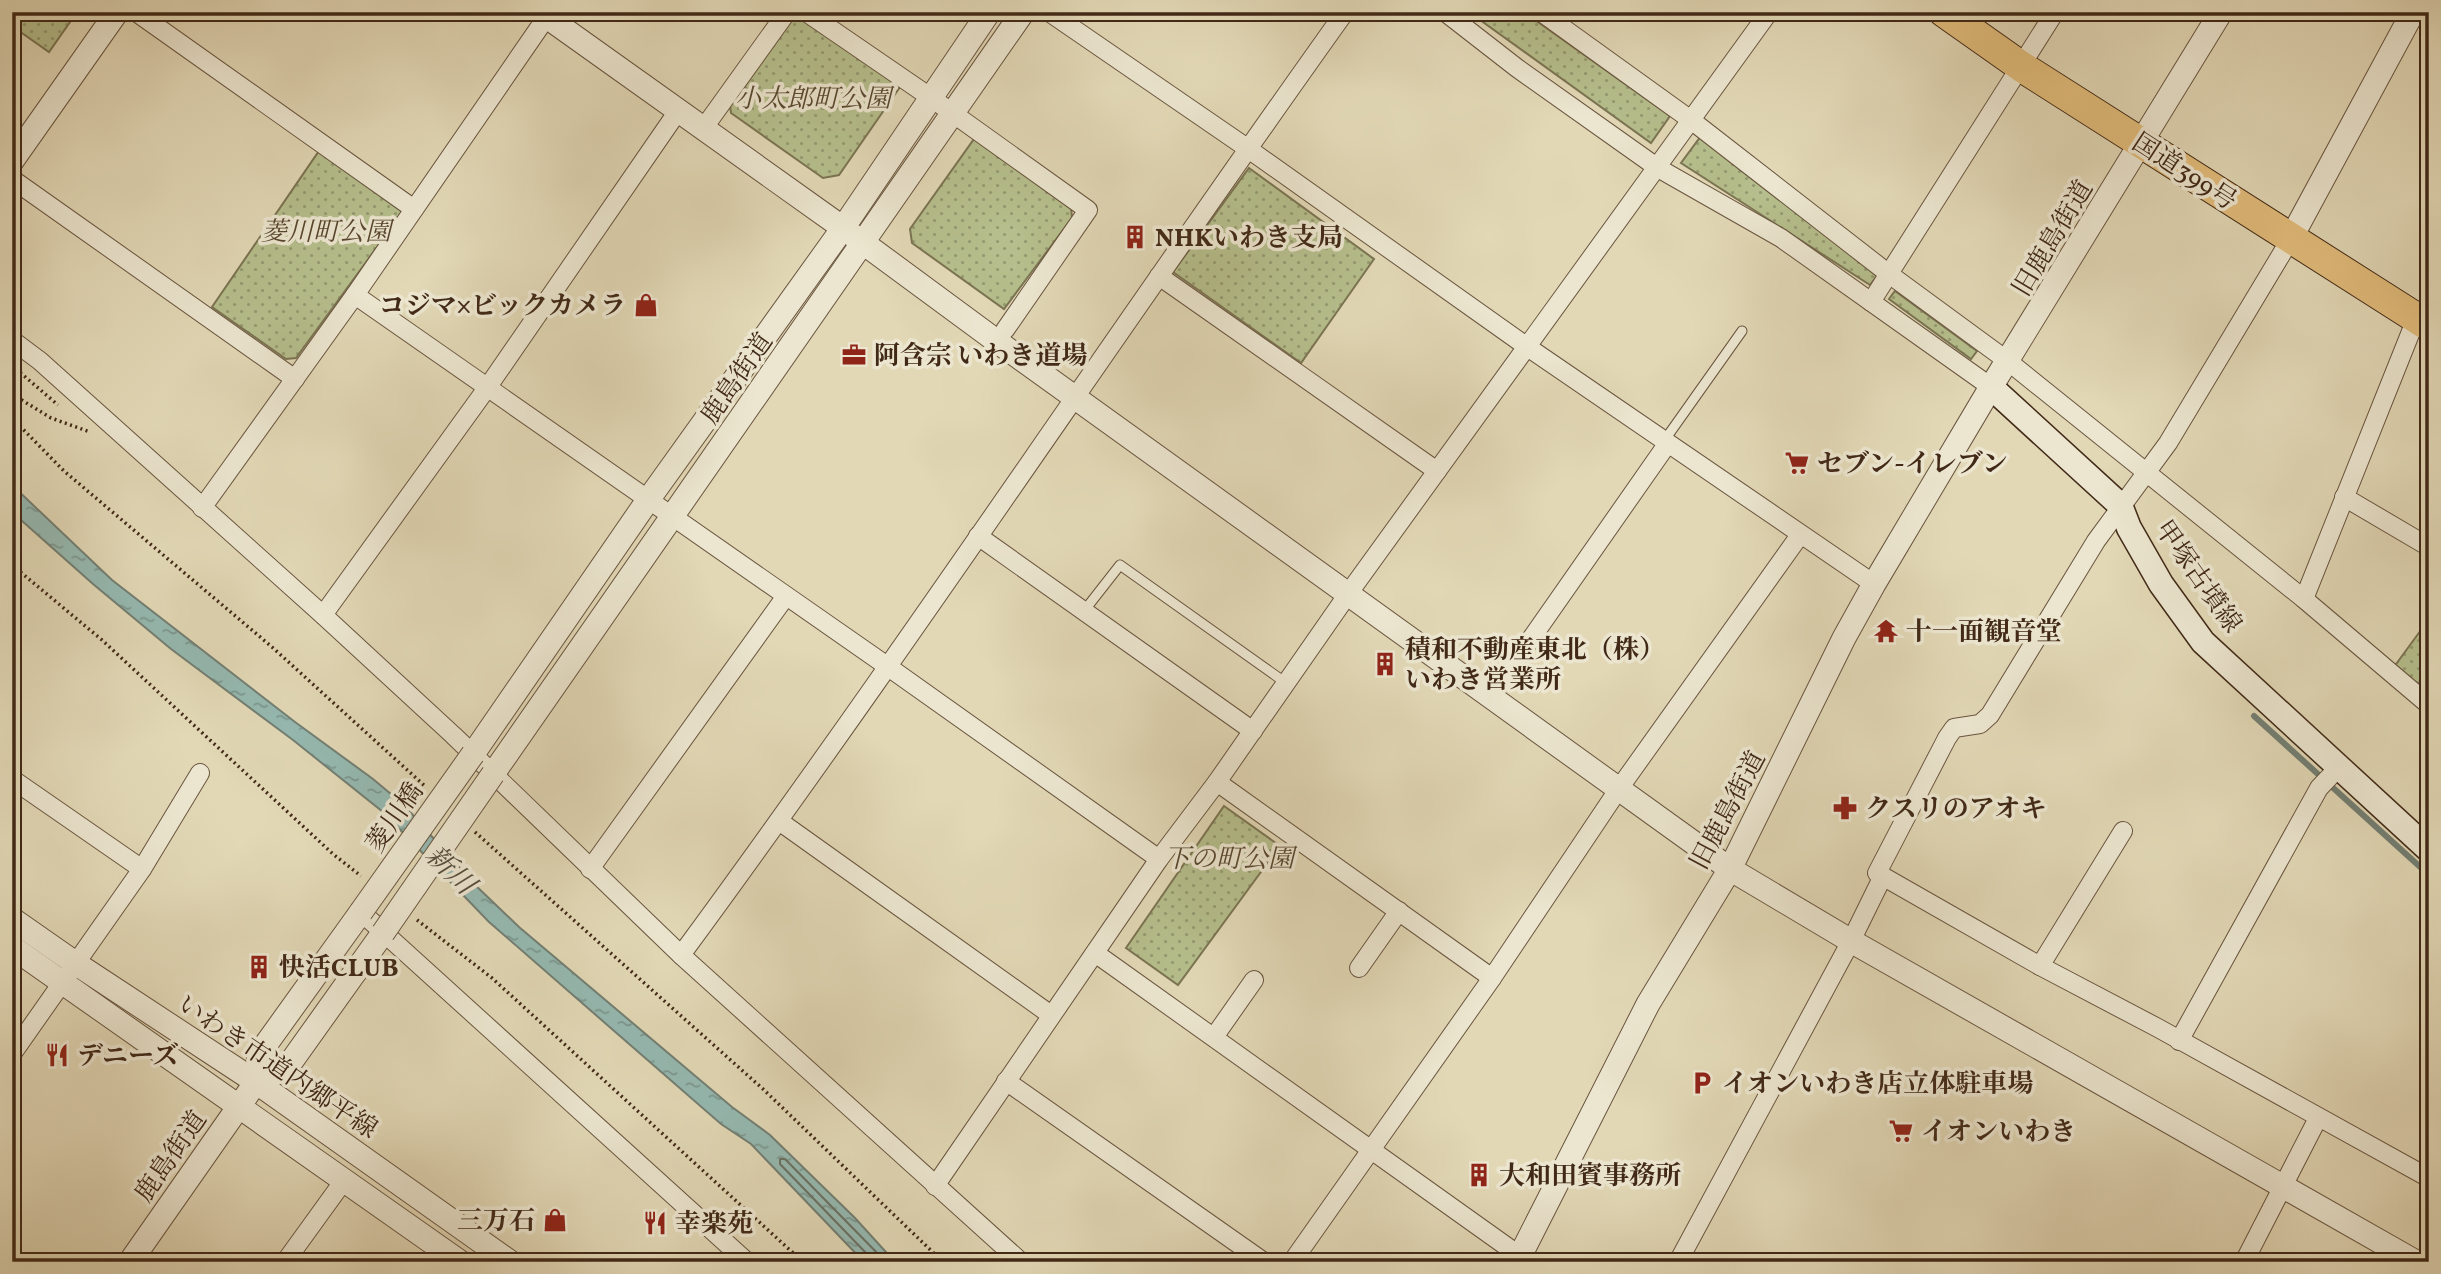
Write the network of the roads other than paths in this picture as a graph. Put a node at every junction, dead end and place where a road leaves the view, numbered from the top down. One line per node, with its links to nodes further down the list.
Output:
1 (117, 12): 25 (street)
2 (136, 12): 28 (street)
3 (787, 12): 22 (street)
4 (806, 12): 18 (street)
5 (989, 12): 18 (street, 鹿島街道)
6 (1023, 12): 20 (street, 鹿島街道)
7 (1049, 12): 24 (street)
8 (1345, 12): 24 (street)
9 (1445, 12): 26 (street)
10 (1769, 12): 21 (street)
11 (1944, 12): 17 (highway, 国道399号)
12 (2055, 12): 17 (street)
13 (2221, 12): 23 (street, 旧鹿島街道)
14 (2413, 12): 30 (street)
15 (545, 14): 19 (street); 28 (street)
16 (1549, 15): 21 (street)
17 (2022, 67): 23 (highway, 国道399号); 32 (street)
18 (930, 97): 20 (street); 29 (street, 鹿島街道)
19 (678, 111): 22 (street); 44 (street)
20 (954, 114): 31 (street, 鹿島街道); 37 (street)
21 (1692, 120): 26 (street); 32 (street)
22 (704, 129): 29 (street)
23 (2142, 143): 30 (highway, 国道399号); 41 (street, 旧鹿島街道)
24 (1247, 148): 33 (street); 40 (street)
25 (12, 161)
26 (1658, 168): 35 (street); 40 (street)
27 (12, 179): 42 (street)
28 (414, 209): 34 (street)
29 (843, 228): 31 (street); 50 (street, 鹿島街道)
30 (2290, 240): 36 (highway, 国道399号); 47 (street)
31 (864, 244): 45 (street); 53 (street, 鹿島街道)
32 (1889, 274): 35 (street); 41 (street)
33 (1159, 276): 45 (street); 48 (street)
34 (355, 295): 42 (street); 44 (street)
35 (1871, 302): 43 (street)
36 (2422, 323): 49 (street)
37 (1005, 330)
38 (1742, 331): 46 (lane)
39 (12, 340): 52 (street)
40 (1526, 346): 46 (street); 48 (street)
41 (2009, 362): 43 (street, 旧鹿島街道); 47 (street)
42 (295, 379): 52 (street)
43 (1992, 387): 51 (main road, 甲塚古墳線); 57 (street, 旧鹿島街道)
44 (487, 388): 50 (street); 62 (street)
45 (1075, 396): 55 (street); 58 (street)
46 (1666, 442): 54 (street); 65 (street)
47 (2146, 470): 51 (street); 60 (street)
48 (1437, 471): 58 (street)
49 (2344, 497): 56 (street); 60 (street)
50 (648, 500): 53 (street); 68 (street, 鹿島街道)
51 (2120, 505): 69 (main road, 甲塚古墳線); 82 (street)
52 (202, 508): 62 (street)
53 (673, 517): 59 (street); 71 (street, 鹿島街道)
54 (1800, 535): 57 (street); 74 (street)
55 (978, 536): 61 (street); 63 (street)
56 (2429, 547)
57 (1874, 584): 81 (street, 旧鹿島街道)
58 (1348, 594): 64 (street); 65 (street)
59 (786, 596): 63 (street); 80 (street)
60 (2304, 599): 66 (street)
61 (1084, 611): 64 (lane); 67 (street)
62 (323, 615): 68 (street)
63 (887, 666): 75 (street); 78 (street)
64 (1286, 683): 67 (street)
65 (1491, 696): 74 (street)
66 (2429, 705)
67 (1252, 731): 73 (street)
68 (473, 754): 71 (street); 83 (street, 菱川橋, bridge)
69 (2338, 768): 77 (main road, 甲塚古墳線); 99 (street)
70 (200, 774): 79 (street)
71 (494, 774): 80 (street); 86 (street, bridge)
72 (12, 779): 79 (street)
73 (1217, 782): 78 (street); 84 (street)
74 (1618, 790): 81 (street); 94 (street)
75 (779, 821): 90 (street); 97 (street)
76 (2123, 831): 92 (street)
77 (2429, 850)
78 (1159, 859): 89 (street)
79 (142, 869): 91 (street)
80 (590, 869): 90 (street)
81 (1730, 869): 87 (street); 110 (street, 旧鹿島街道)
82 (1883, 877): 87 (street); 92 (street)
83 (360, 912): 86 (street); 102 (street, 鹿島街道)
84 (1399, 912): 93 (street); 94 (street)
85 (12, 919): 91 (street, いわき市道内郷平線)
86 (383, 933): 102 (street, 鹿島街道); 115 (street)
87 (1851, 941): 109 (street); 119 (street)
88 (12, 947): 96 (street, いわき市道内郷平線)
89 (1095, 953): 97 (street); 98 (street)
90 (681, 955): 108 (street)
91 (75, 963): 96 (street); 102 (street, いわき市道内郷平線)
92 (2040, 966): 99 (street)
93 (1359, 968)
94 (1492, 978): 105 (street)
95 (1254, 980): 98 (street)
96 (62, 983): 100 (street); 103 (street, いわき市道内郷平線)
97 (1051, 1015): 101 (street)
98 (1213, 1037): 105 (street)
99 (2179, 1041): 104 (street)
100 (12, 1054)
101 (1006, 1081): 108 (street); 117 (street)
102 (256, 1082): 103 (street, 鹿島街道); 114 (street, いわき市道内郷平線)
103 (239, 1106): 107 (street, いわき市道内郷平線); 111 (street, 鹿島街道)
104 (2318, 1118): 106 (street); 109 (street)
105 (1371, 1148): 110 (street); 118 (street)
106 (2429, 1178)
107 (345, 1179): 112 (street); 113 (street, いわき市道内郷平線)
108 (935, 1186): 116 (street)
109 (2284, 1187): 120 (street); 121 (street)
110 (1518, 1259)
111 (130, 1262)
112 (285, 1262)
113 (460, 1262)
114 (510, 1262)
115 (747, 1262)
116 (1021, 1262)
117 (1264, 1262)
118 (1292, 1262)
119 (1678, 1262)
120 (2244, 1262)
121 (2416, 1262)

